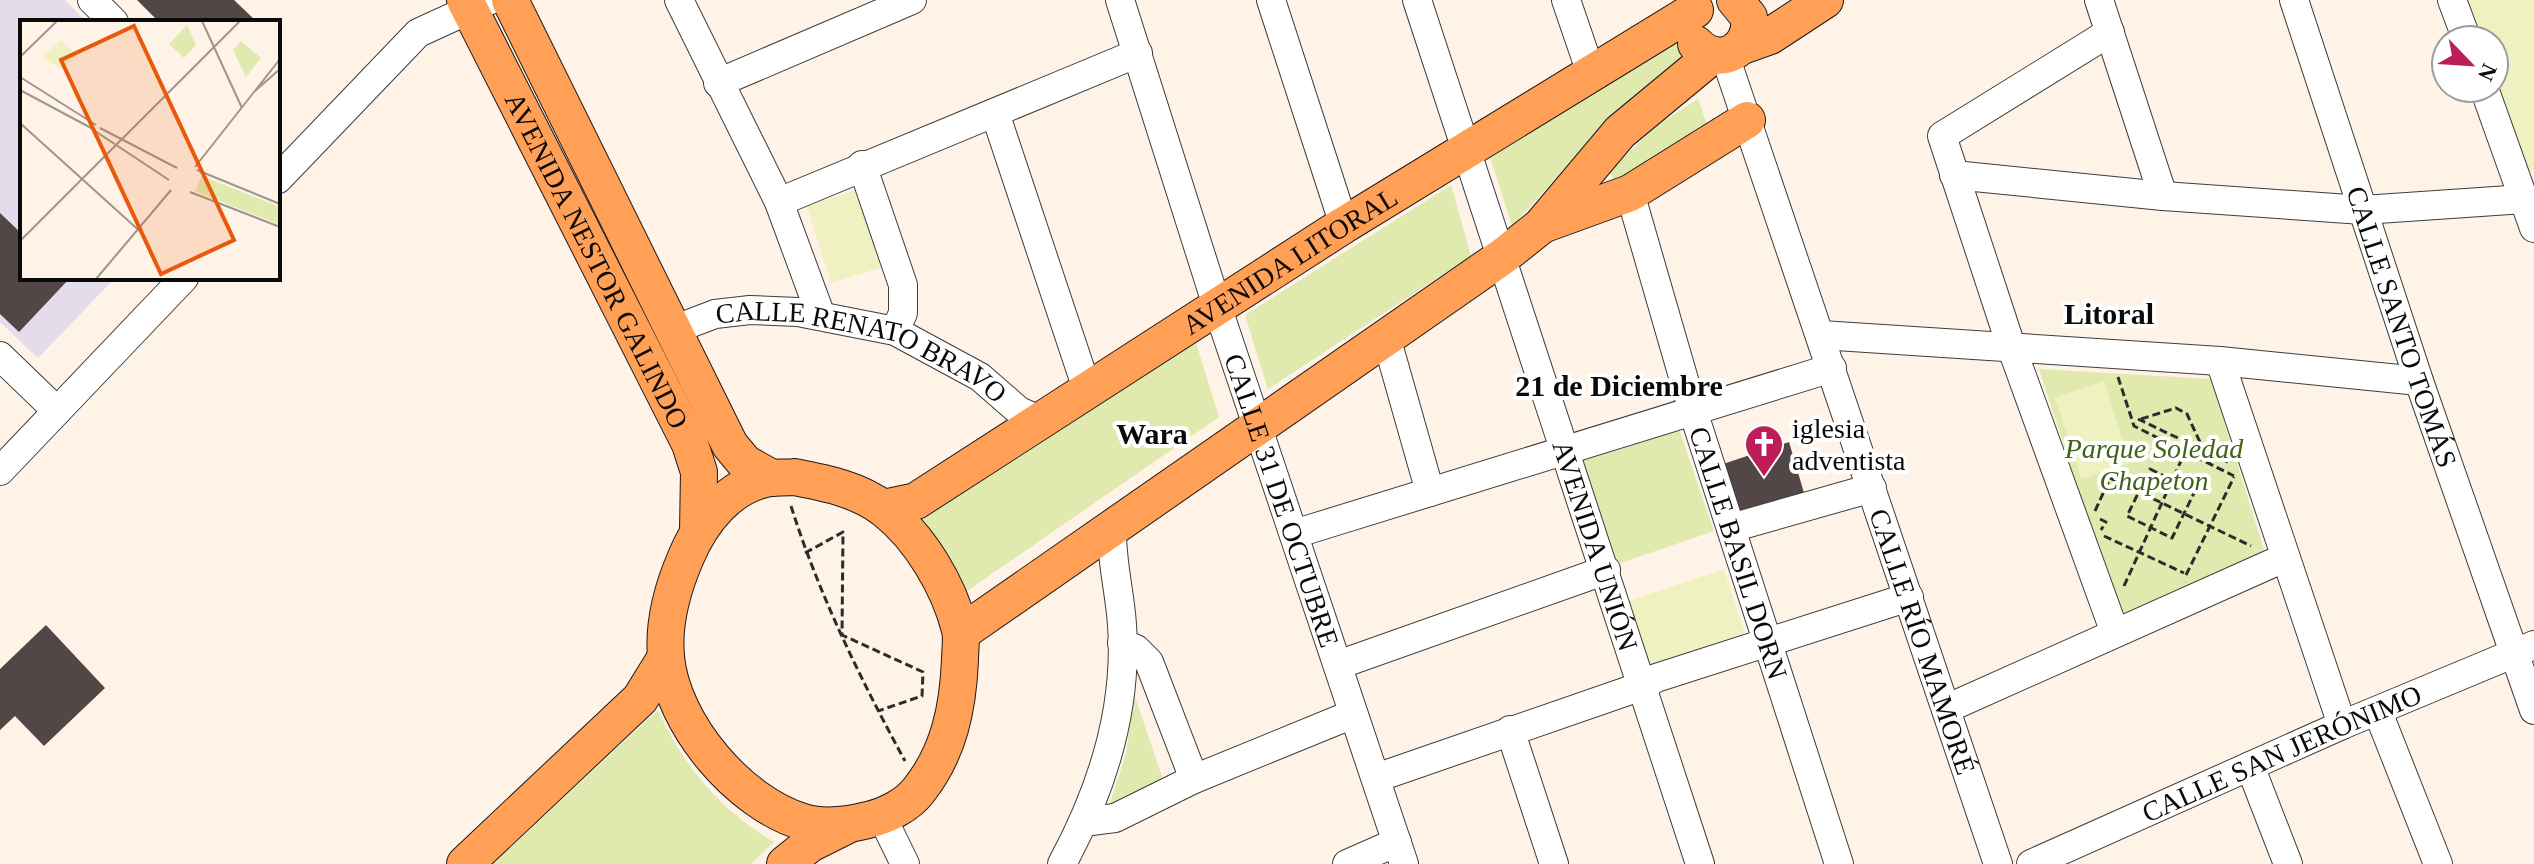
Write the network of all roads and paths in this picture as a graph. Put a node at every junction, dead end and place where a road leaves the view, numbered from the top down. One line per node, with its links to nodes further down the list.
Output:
1 (92, 0): 16 (street)
2 (510, 0): 42 (main road, AVENIDA NESTOR GALINDO)
3 (679, 0): 22 (street)
4 (912, 0): 22 (street)
5 (1120, 0): 20 (street, CALLE 31 DE OCTUBRE)
6 (1271, 0): 35 (street)
7 (1417, 0): 26 (street, AVENIDA UNIÓN)
8 (1566, 0): 21 (street)
9 (1735, 0): 19 (main road)
10 (1825, 0): 19 (main road)
11 (2099, 0): 18 (street)
12 (2294, 0): 34 (street, CALLE SANTO TOMÁS)
13 (2452, 0): 17 (street)
14 (474, 3): 29 (street); 78 (main road, AVENIDA NESTOR GALINDO)
15 (1700, 5): 19 (main road); 21 (main road, AVENIDA LITORAL)
16 (112, 20)
17 (2461, 24)
18 (2110, 32): 28 (street); 32 (street)
19 (1727, 52): 25 (street, CALLE RÍO MAMORÉ); 36 (main road)
20 (1138, 53): 24 (street); 40 (street, CALLE 31 DE OCTUBRE)
21 (1592, 76): 26 (main road, AVENIDA LITORAL)
22 (718, 83): 33 (street)
23 (2491, 104): 30 (street)
24 (995, 113): 27 (street); 52 (street)
25 (1747, 120): 31 (main road); 44 (street, CALLE RÍO MAMORÉ)
26 (1469, 152): 35 (main road, AVENIDA LITORAL); 38 (street, AVENIDA UNIÓN)
27 (862, 165): 33 (street); 43 (street)
28 (1954, 175): 32 (street); 46 (street)
29 (280, 177)
30 (2526, 187): 34 (street); 37 (street)
31 (1630, 193): 36 (main road); 54 (street, CALLE BASIL DORN)
32 (2163, 196): 34 (street)
33 (779, 202): 41 (street)
34 (2363, 210): 51 (street, CALLE SANTO TOMÁS)
35 (1344, 225): 40 (main road, AVENIDA LITORAL)
36 (1541, 226): 38 (main road)
37 (2534, 228)
38 (1502, 257): 45 (main road); 59 (street, AVENIDA UNIÓN)
39 (182, 280): 53 (street)
40 (1217, 306): 52 (main road, AVENIDA LITORAL); 58 (street, CALLE 31 DE OCTUBRE)
41 (821, 316): 42 (street, CALLE RENATO BRAVO); 43 (street, CALLE RENATO BRAVO)
42 (673, 330): 65 (main road, AVENIDA NESTOR GALINDO)
43 (895, 331): 56 (street, CALLE RENATO BRAVO)
44 (1821, 335): 46 (street); 49 (street, CALLE RÍO MAMORÉ)
45 (1386, 337): 58 (main road); 68 (street)
46 (2011, 346): 48 (street); 92 (street)
47 (0, 356): 53 (street)
48 (2220, 361): 51 (street); 84 (street)
49 (1832, 368): 54 (street); 67 (street, CALLE RÍO MAMORÉ)
50 (2117, 374): 57 (path)
51 (2419, 381): 96 (street, CALLE SANTO TOMÁS)
52 (1087, 389): 56 (main road, AVENIDA LITORAL)
53 (57, 411): 63 (street)
54 (1693, 411): 59 (street); 77 (street, CALLE BASIL DORN)
55 (2138, 419): 57 (path); 60 (path); 60 (path)
56 (1042, 421): 71 (main road, AVENIDA LITORAL)
57 (2132, 421): 61 (path)
58 (1259, 425): 76 (main road); 79 (street, CALLE 31 DE OCTUBRE)
59 (1566, 450): 68 (street); 85 (street, AVENIDA UNIÓN)
60 (2204, 450): 62 (path); 64 (path)
61 (2185, 452): 62 (path); 66 (path)
62 (2210, 464): 64 (path)
63 (0, 471)
64 (2234, 476): 74 (path)
65 (777, 478): 71 (main road); 78 (main road); 83 (path)
66 (2172, 480): 69 (path); 70 (path); 73 (path)
67 (1872, 488): 77 (street); 89 (street, CALLE RÍO MAMORÉ)
68 (1430, 492): 79 (street)
69 (2139, 492): 70 (path); 72 (path); 75 (path)
70 (2161, 503): 73 (path); 75 (path)
71 (883, 508): 91 (main road)
72 (2086, 514)
73 (2184, 514): 74 (path); 75 (path)
74 (2210, 526): 81 (path); 86 (path)
75 (2149, 527): 82 (path)
76 (1112, 528): 91 (main road); 95 (street)
77 (1731, 528): 94 (street, CALLE BASIL DORN)
78 (698, 531): 97 (main road)
79 (1294, 534): 98 (street, CALLE 31 DE OCTUBRE)
80 (2095, 541): 82 (path)
81 (2251, 547)
82 (2137, 551): 86 (path); 90 (path)
83 (805, 553): 93 (path); 93 (path)
84 (2284, 558): 92 (street); 105 (street)
85 (1606, 570): 98 (street); 99 (street, AVENIDA UNIÓN)
86 (2186, 574): 87 (path); 88 (path)
87 (2194, 578)
88 (2182, 583)
89 (1909, 597): 94 (street); 100 (street, CALLE RÍO MAMORÉ)
90 (2128, 598)
91 (961, 633): 110 (main road)
92 (2115, 633): 100 (street)
93 (842, 635): 102 (path); 102 (path)
94 (1767, 641): 99 (street); 120 (street, CALLE BASIL DORN)
95 (1122, 643): 109 (street); 112 (street)
96 (2524, 649): 101 (street, CALLE SANTO TOMÁS); 103 (street, CALLE SAN JERÓNIMO)
97 (666, 657): 111 (main road); 114 (main road)
98 (1338, 665): 104 (street, CALLE 31 DE OCTUBRE)
99 (1642, 686): 106 (street); 119 (street, AVENIDA UNIÓN)
100 (1946, 709): 121 (street, CALLE RÍO MAMORÉ)
101 (2534, 710)
102 (878, 711): 110 (path)
103 (2378, 712): 105 (street, CALLE SAN JERÓNIMO); 124 (street)
104 (1353, 714): 108 (street, CALLE 31 DE OCTUBRE); 109 (street)
105 (2342, 725): 107 (street, CALLE SAN JERÓNIMO)
106 (1510, 730): 108 (street); 118 (street)
107 (2250, 766): 122 (street, CALLE SAN JERÓNIMO); 123 (street)
108 (1376, 778): 113 (street, CALLE 31 DE OCTUBRE)
109 (1194, 779): 112 (street)
110 (920, 789): 111 (main road)
111 (865, 821): 115 (main road); 116 (street)
112 (1077, 849)
113 (1401, 853): 117 (street)
114 (465, 864)
115 (785, 864)
116 (905, 864)
117 (1347, 864)
118 (1554, 864)
119 (1700, 864)
120 (1839, 864)
121 (1998, 864)
122 (2031, 864)
123 (2288, 864)
124 (2438, 864)

